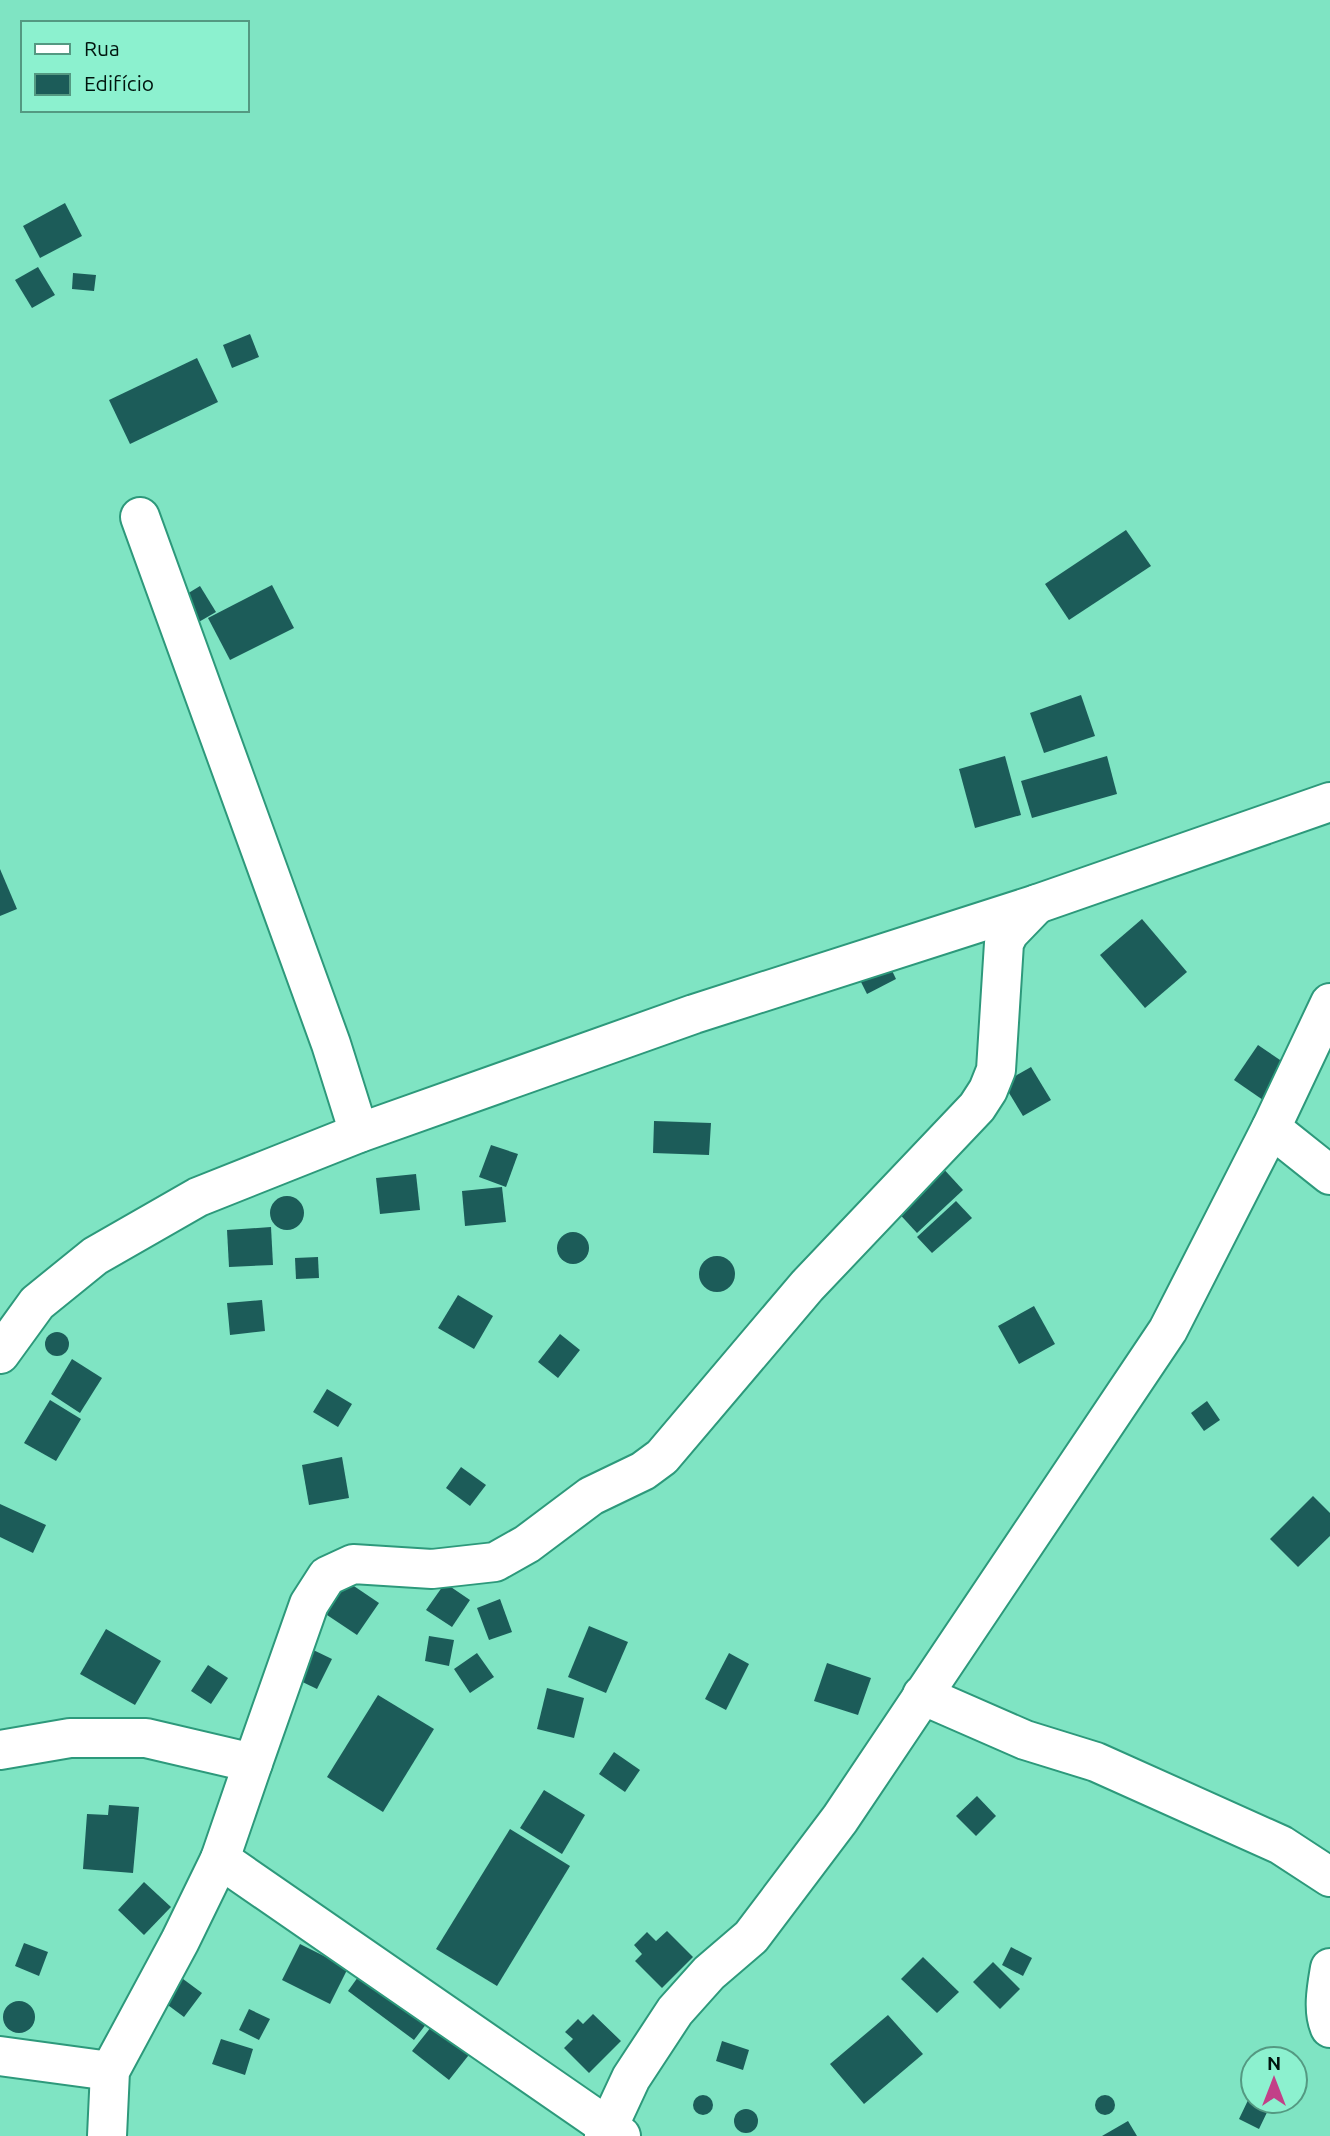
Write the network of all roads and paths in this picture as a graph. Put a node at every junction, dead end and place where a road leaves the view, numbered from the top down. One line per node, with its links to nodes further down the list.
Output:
1 (140, 517): 6 (street)
2 (1330, 802): 3 (street)
3 (1037, 904): 6 (street); 11 (street)
4 (1326, 1025): 5 (street)
5 (1271, 1128): 7 (street); 9 (street)
6 (359, 1133): 8 (street)
7 (1330, 1175)
8 (0, 1354)
9 (922, 1695): 13 (street); 18 (street)
10 (0, 1750): 11 (street)
11 (253, 1763): 12 (street)
12 (220, 1859): 17 (street); 18 (street)
13 (1330, 1877)
14 (1330, 1968): 15 (street)
15 (1330, 2028)
16 (0, 2056): 17 (street)
17 (110, 2071): 19 (street)
18 (611, 2133)
19 (107, 2136)

